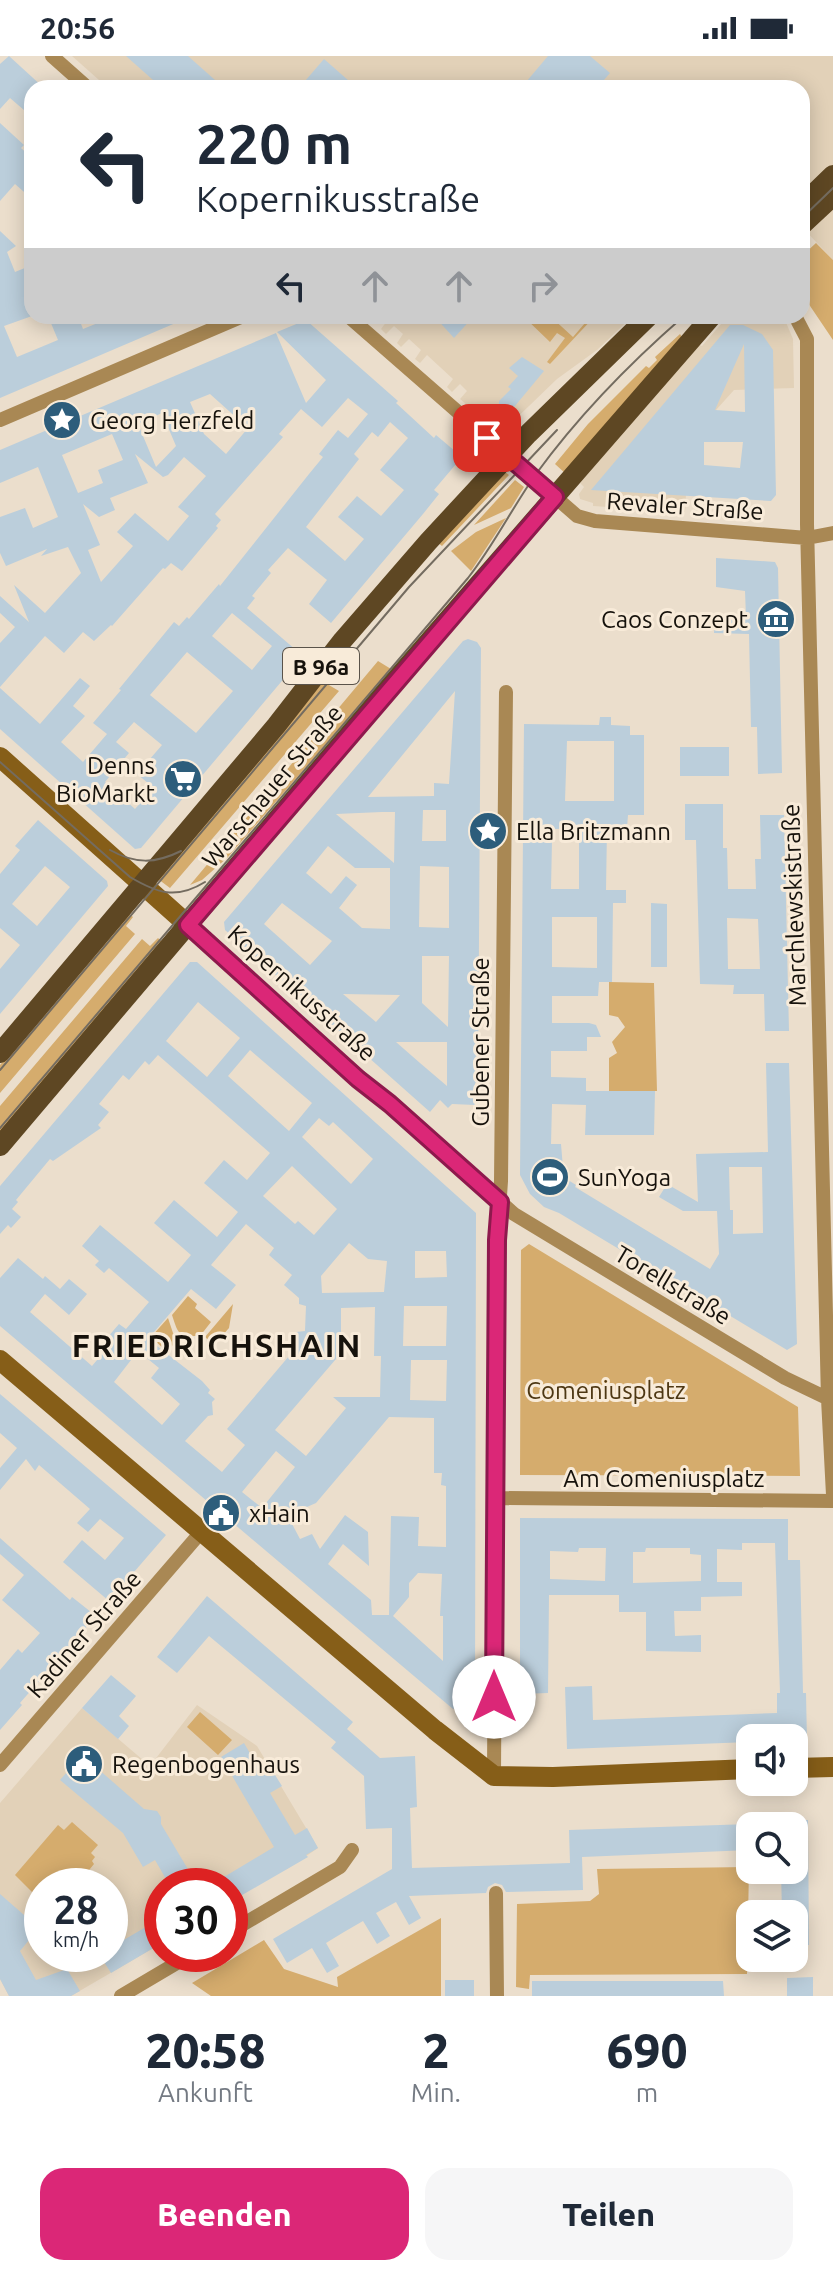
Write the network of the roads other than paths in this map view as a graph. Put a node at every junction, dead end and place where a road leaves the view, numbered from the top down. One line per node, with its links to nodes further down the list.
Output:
1 (52, 56): 2 (street)
2 (79, 80)
3 (833, 175): 5 (main road)
4 (833, 196): 6 (main road)
5 (810, 197)
6 (810, 218)
7 (224, 324): 12 (street)
8 (357, 324): 13 (street, Revaler Straße)
9 (641, 324): 13 (main road, Warschauer Straße / B 96a)
10 (705, 324): 14 (main road, Warschauer Straße / B 96a)
11 (799, 324): 16 (street, Marchlewskistraße)
12 (0, 420)
13 (508, 456): 14 (street, Revaler Straße); 19 (main road, Warschauer Straße / B 96a)
14 (555, 497): 16 (street, Revaler Straße); 20 (main road, Warschauer Straße / B 96a)
15 (833, 533): 16 (street, Revaler Straße)
16 (807, 538): 21 (street, Marchlewskistraße)
17 (506, 692): 24 (street, Gubener Straße)
18 (0, 757): 19 (street, Kopernikusstraße)
19 (143, 885): 20 (street, Kopernikusstraße); 22 (main road, Warschauer Straße / B 96a)
20 (188, 925): 23 (main road, Warschauer Straße / B 96a); 24 (street, Kopernikusstraße)
21 (826, 1035): 26 (street, Marchlewskistraße)
22 (0, 1053)
23 (0, 1146)
24 (500, 1202): 26 (street, Torellstraße); 27 (street, Gubener Straße)
25 (0, 1360): 29 (street)
26 (831, 1400): 28 (street, Marchlewskistraße)
27 (495, 1498): 28 (street, Am Comeniusplatz); 34 (street, Gubener Straße)
28 (833, 1498)
29 (202, 1531): 30 (street, Kadiner Straße); 34 (street)
30 (0, 1765)
31 (833, 1767): 32 (street)
32 (808, 1768)
33 (736, 1770): 34 (street)
34 (494, 1776)
35 (352, 1850): 37 (street)
36 (496, 1893): 40 (street)
37 (248, 1921)
38 (162, 1972): 39 (street)
39 (121, 1996)
40 (497, 1996)

